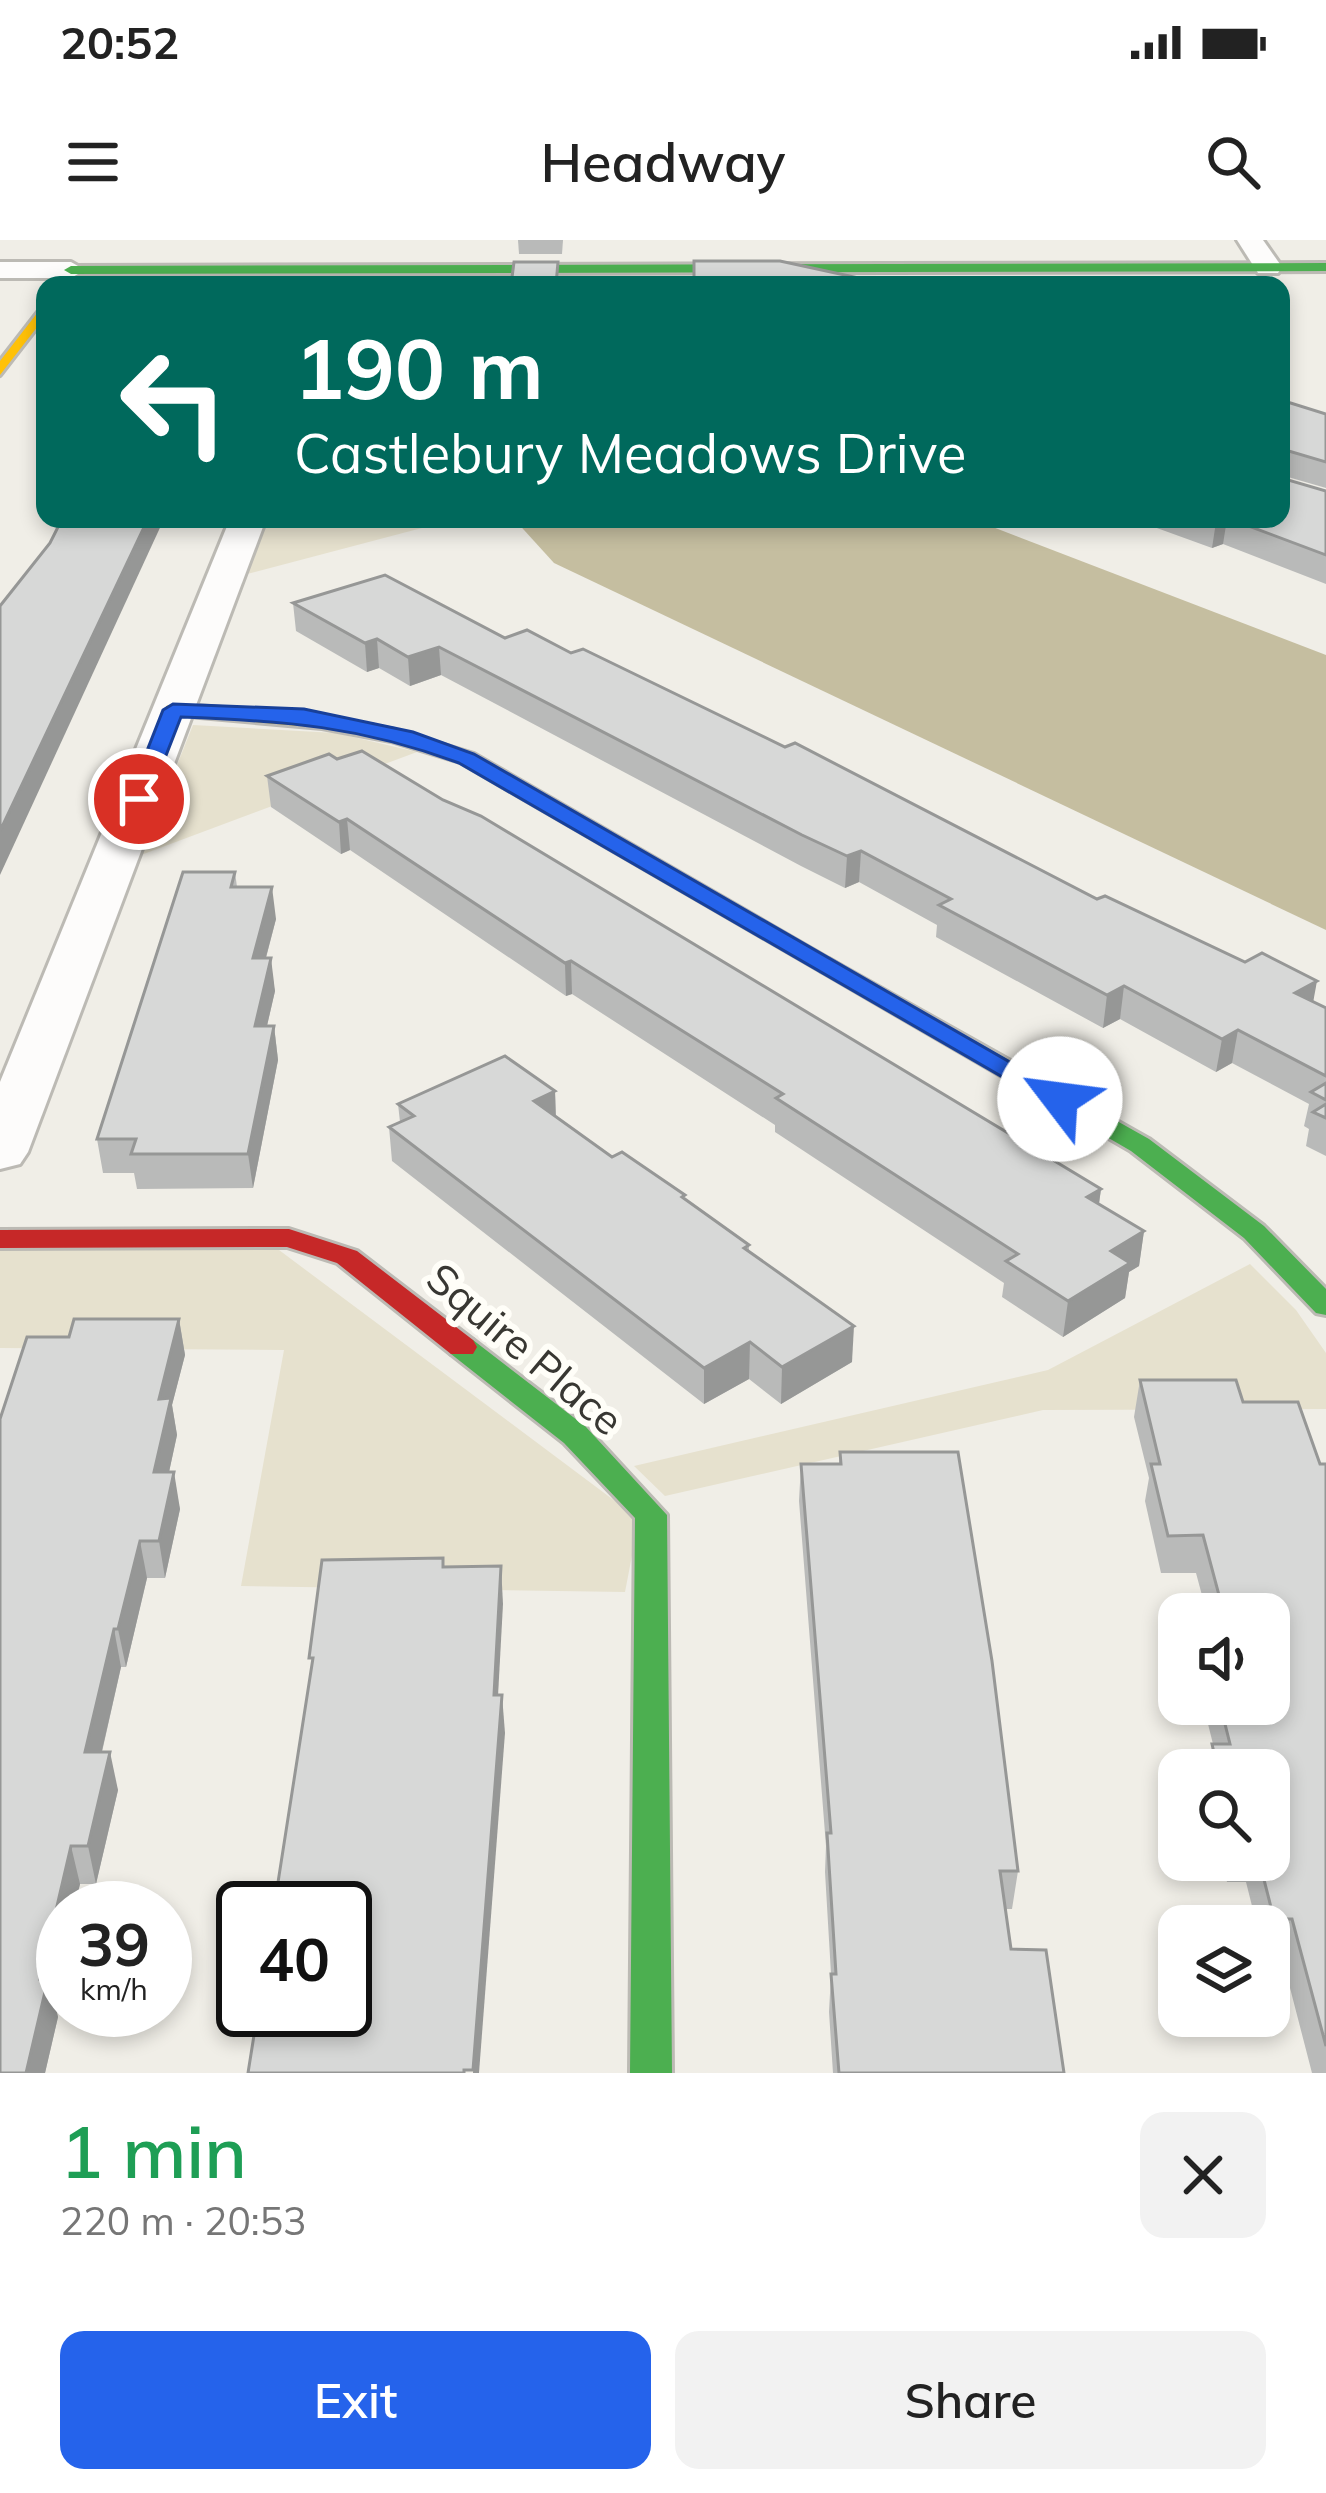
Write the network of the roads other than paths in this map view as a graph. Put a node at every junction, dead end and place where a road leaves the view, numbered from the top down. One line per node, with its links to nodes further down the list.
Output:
1 (92, 240): 7 (street)
2 (1250, 240): 3 (street)
3 (1268, 267): 4 (street); 9 (street)
4 (1326, 267)
5 (0, 270): 6 (street)
6 (50, 276)
7 (67, 276)
8 (602, 276): 9 (street)
9 (653, 276)
10 (36, 320): 11 (street)
11 (0, 370)
12 (244, 528): 13 (street)
13 (173, 710): 14 (street); 16 (street)
14 (0, 1152)
15 (0, 1239): 17 (street, Squire Place)
16 (1326, 1306)
17 (651, 2073)

